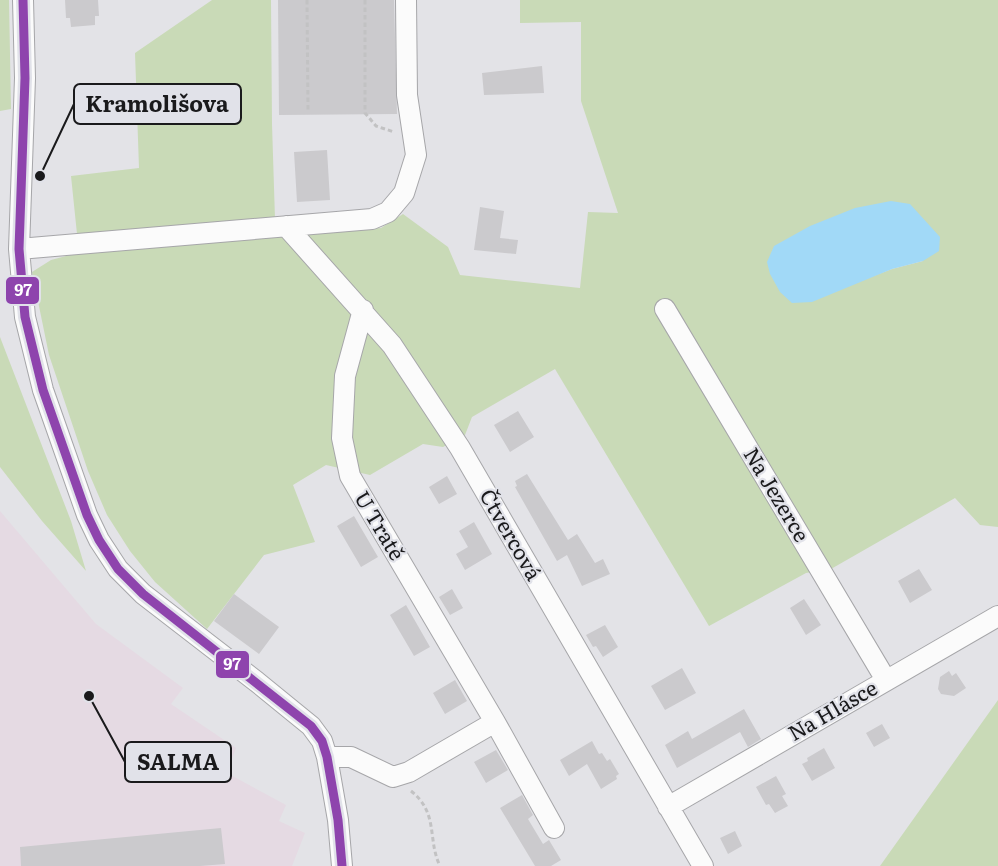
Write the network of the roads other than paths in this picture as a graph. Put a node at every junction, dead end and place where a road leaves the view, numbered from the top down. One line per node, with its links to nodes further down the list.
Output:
1 (23, 0): 4 (street)
2 (406, 0): 3 (street)
3 (286, 226): 4 (street); 5 (street, Čtvercová)
4 (19, 249): 10 (street)
5 (363, 309): 9 (street, U Tratě); 11 (street, Čtvercová)
6 (665, 309): 8 (street, Na Jezerce)
7 (998, 616): 8 (street, Na Hlásce)
8 (886, 680): 11 (street, Na Hlásce)
9 (495, 722): 10 (street); 12 (street, U Tratě)
10 (327, 758): 13 (street)
11 (668, 807): 14 (street, Čtvercová)
12 (554, 828)
13 (342, 866)
14 (703, 866)

